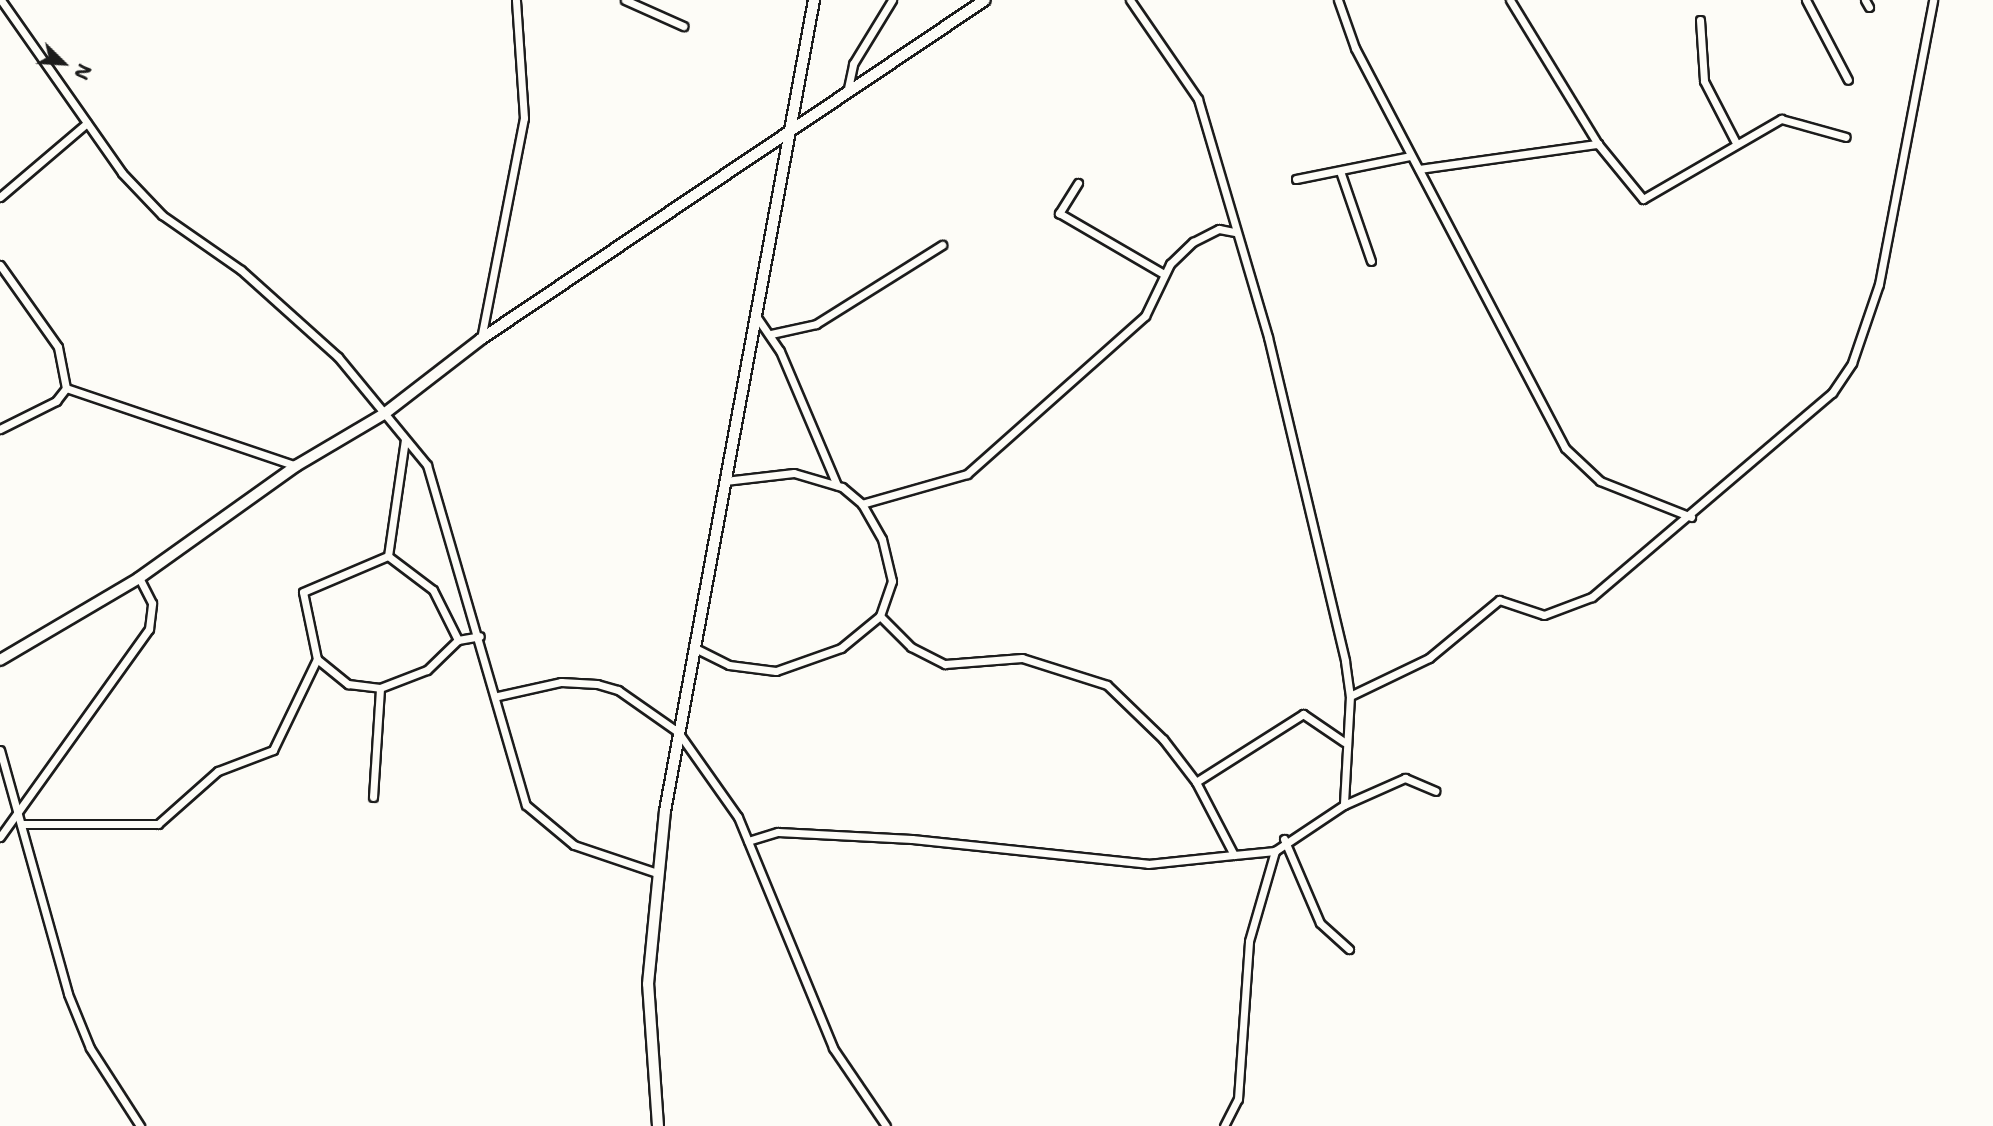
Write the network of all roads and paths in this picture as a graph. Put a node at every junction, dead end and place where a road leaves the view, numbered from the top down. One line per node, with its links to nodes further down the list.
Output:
1 (1, 0): 16 (street)
2 (516, 0): 34 (street)
3 (625, 0): 13 (street)
4 (814, 0): 17 (main road)
5 (892, 0): 15 (street)
6 (985, 0): 15 (main road)
7 (1130, 0): 27 (street)
8 (1338, 0): 21 (street)
9 (1510, 0): 20 (street)
10 (1806, 0): 14 (street)
11 (1933, 0): 43 (street)
12 (1700, 20): 19 (street)
13 (683, 26)
14 (1848, 80)
15 (847, 94): 17 (main road)
16 (87, 123): 26 (street); 36 (street)
17 (790, 132): 32 (main road); 34 (main road)
18 (1846, 137): 19 (street)
19 (1735, 141): 20 (street)
20 (1598, 144): 22 (street)
21 (1410, 156): 22 (street); 23 (street)
22 (1419, 169): 43 (street)
23 (1340, 171): 24 (street); 29 (street)
24 (1296, 179)
25 (1078, 183): 31 (street)
26 (0, 197)
27 (1234, 232): 31 (street); 54 (street)
28 (942, 245): 33 (street)
29 (1371, 261)
30 (0, 265): 35 (street)
31 (1164, 274): 42 (street)
32 (755, 315): 33 (street); 40 (main road)
33 (771, 334): 41 (street)
34 (481, 339): 36 (main road)
35 (66, 388): 37 (street); 39 (street)
36 (384, 414): 38 (street); 39 (main road)
37 (0, 429)
38 (405, 440): 44 (street); 47 (street)
39 (296, 466): 45 (main road)
40 (724, 481): 41 (street); 49 (main road)
41 (837, 485): 42 (street)
42 (862, 504): 46 (street)
43 (1691, 517): 54 (street)
44 (388, 556): 48 (street); 50 (street)
45 (139, 578): 51 (main road); 62 (street)
46 (880, 616): 49 (street); 58 (street)
47 (480, 636): 48 (street); 53 (street)
48 (458, 640): 52 (street)
49 (692, 647): 55 (main road)
50 (317, 659): 52 (street); 63 (street)
51 (0, 660)
52 (380, 688): 60 (street)
53 (498, 696): 55 (street); 69 (street)
54 (1350, 696): 56 (street)
55 (678, 732): 66 (street); 69 (main road)
56 (1345, 742): 58 (street); 61 (street)
57 (0, 750): 62 (street)
58 (1196, 782): 68 (street)
59 (1434, 791): 61 (street)
60 (373, 797)
61 (1344, 804): 65 (street)
62 (18, 815): 63 (street); 64 (street)
63 (21, 824): 71 (street)
64 (0, 837)
65 (1284, 839): 67 (street); 70 (street)
66 (748, 841): 68 (street); 73 (street)
67 (1275, 851): 68 (street); 74 (street)
68 (1234, 855)
69 (657, 873): 72 (main road)
70 (1349, 949)
71 (140, 1126)
72 (657, 1126)
73 (886, 1126)
74 (1224, 1126)

